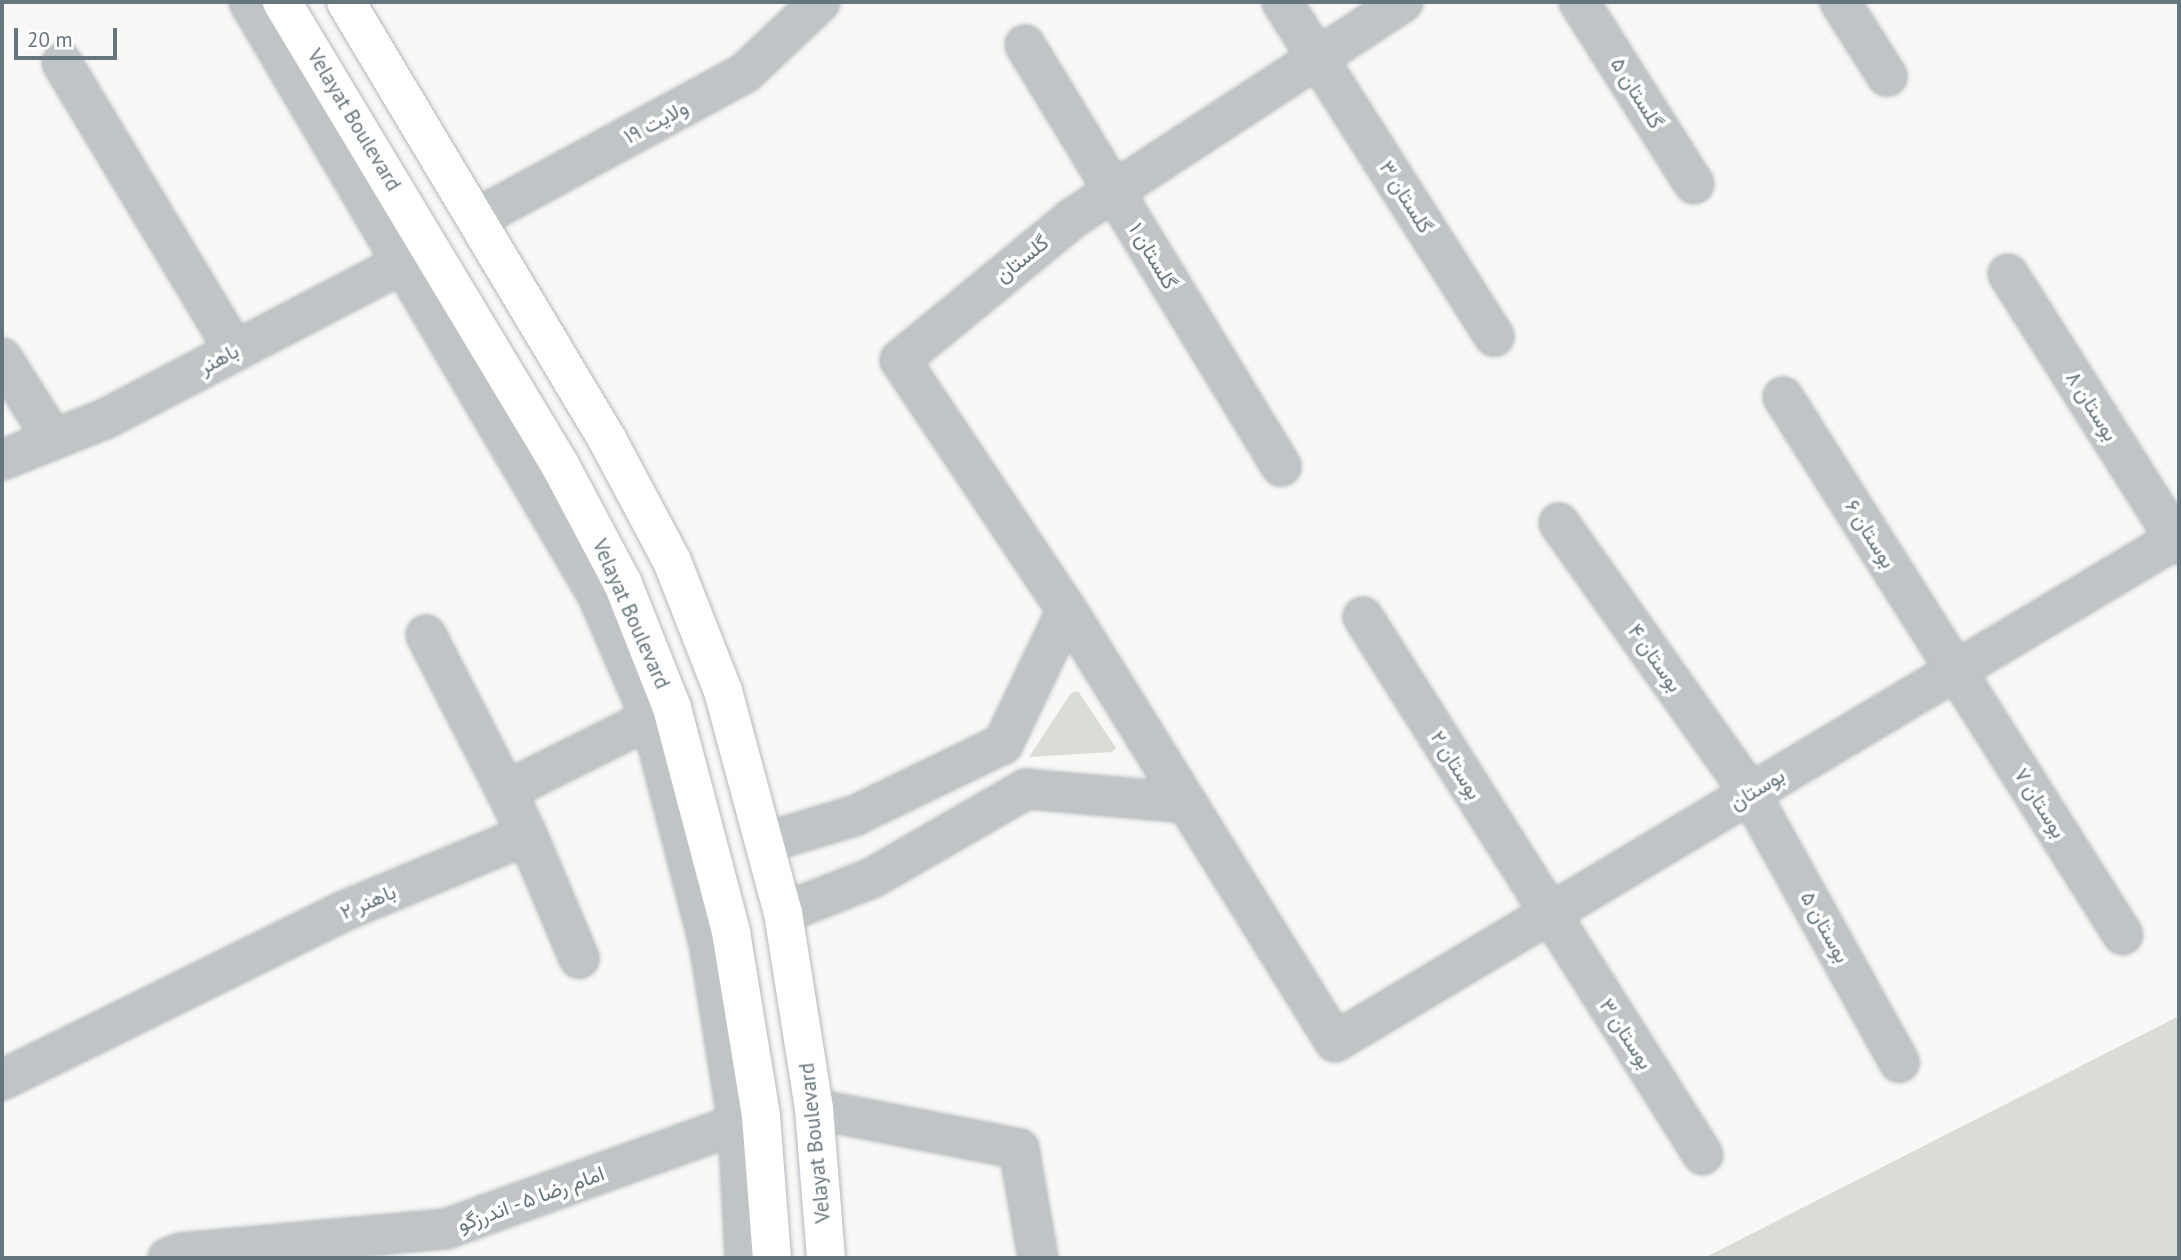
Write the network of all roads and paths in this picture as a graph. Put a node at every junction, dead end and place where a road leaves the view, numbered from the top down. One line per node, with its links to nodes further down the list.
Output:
1 (249, 2): 16 (street)
2 (282, 2): 16 (main road, Velayat Boulevard)
3 (346, 2): 15 (main road, Velayat Boulevard)
4 (820, 2): 15 (street, ولایت ۱۹)
5 (1282, 2): 10 (street, گلستان ۳)
6 (1403, 2): 10 (street, گلستان)
7 (1579, 2): 13 (street, گلستان ۵)
8 (1840, 2): 12 (street)
9 (1025, 45): 14 (street, گلستان ۱)
10 (1318, 57): 14 (street, گلستان); 18 (street, گلستان ۳)
11 (62, 63): 19 (street)
12 (1887, 76)
13 (1694, 184)
14 (1113, 191): 24 (street, گلستان ۱); 27 (street, گلستان)
15 (476, 219): 38 (main road, Velayat Boulevard)
16 (418, 256): 19 (street, باهنر); 31 (main road, Velayat Boulevard)
17 (2008, 274): 26 (street, بوستان ۸)
18 (1494, 336)
19 (235, 351): 22 (street, باهنر)
20 (2, 358): 22 (street)
21 (1783, 397): 30 (street, بوستان ۶)
22 (53, 439): 23 (street, باهنر)
23 (2, 460)
24 (1281, 466)
25 (1559, 523): 35 (street, بوستان ۴)
26 (2178, 540): 30 (street, بوستان)
27 (1067, 610): 32 (street); 36 (street)
28 (1363, 617): 39 (street, بوستان ۲)
29 (426, 635): 34 (street)
30 (1956, 671): 35 (street, بوستان); 42 (street, بوستان ۷)
31 (661, 713): 34 (street); 41 (main road, Velayat Boulevard); 47 (street)
32 (1003, 744): 33 (street); 38 (street)
33 (1026, 789): 36 (street); 40 (street)
34 (506, 792): 37 (street)
35 (1750, 793): 39 (street, بوستان); 44 (street, بوستان ۵)
36 (1186, 803): 39 (street, بوستان)
37 (527, 835): 43 (street); 45 (street, باهنر ۲)
38 (764, 843): 40 (main road, Velayat Boulevard)
39 (1549, 912): 48 (street, بوستان ۳)
40 (783, 913): 41 (main road); 46 (main road, Velayat Boulevard)
41 (731, 932): 47 (main road, Velayat Boulevard)
42 (2123, 935)
43 (579, 958)
44 (1899, 1062)
45 (2, 1080)
46 (814, 1109): 53 (main road, Velayat Boulevard); 54 (street)
47 (749, 1120): 49 (street, امام رضا ۵ - اندرزگو); 51 (street); 52 (main road, Velayat Boulevard)
48 (1703, 1155)
49 (346, 1248): 50 (street, امام رضا ۵ - اندرزگو)
50 (177, 1256)
51 (745, 1258)
52 (772, 1258)
53 (826, 1258)
54 (1038, 1258)

